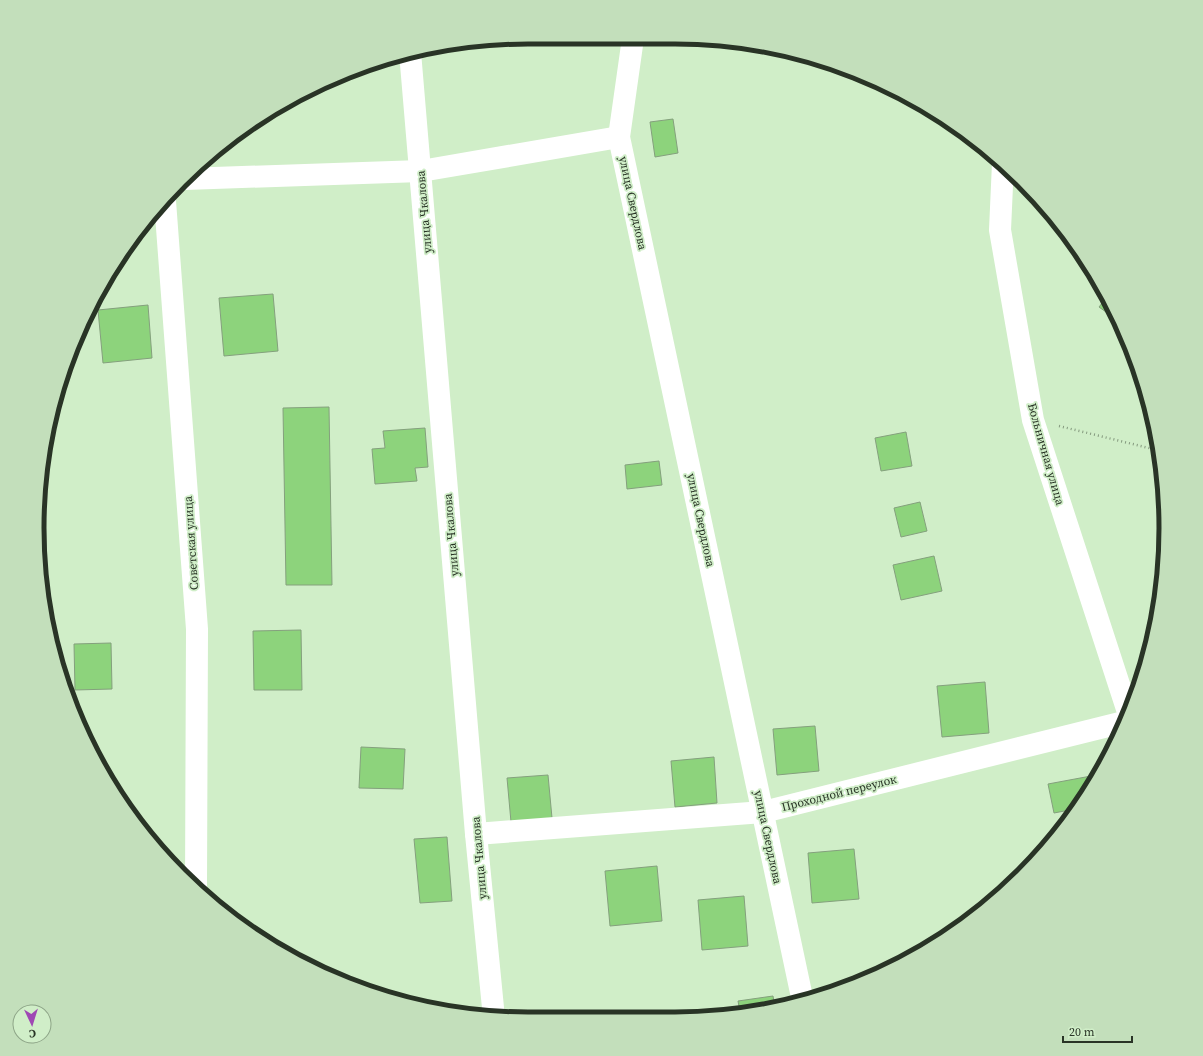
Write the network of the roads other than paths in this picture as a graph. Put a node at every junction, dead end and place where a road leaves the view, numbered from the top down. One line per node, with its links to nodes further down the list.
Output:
1 (633, 44): 3 (street, улица Свердлова)
2 (411, 58): 4 (street, улица Чкалова)
3 (619, 137): 4 (street); 10 (street, улица Свердлова)
4 (421, 171): 6 (street); 11 (street, улица Чкалова)
5 (1003, 172): 8 (street, Больничная улица)
6 (194, 179)
7 (165, 207): 12 (street, Советская улица)
8 (1125, 704)
9 (1117, 724): 10 (street, Проходной переулок)
10 (763, 812): 11 (street, Проходной переулок); 13 (street, улица Свердлова)
11 (476, 834): 14 (street, улица Чкалова)
12 (196, 880)
13 (802, 995)
14 (493, 1011)

